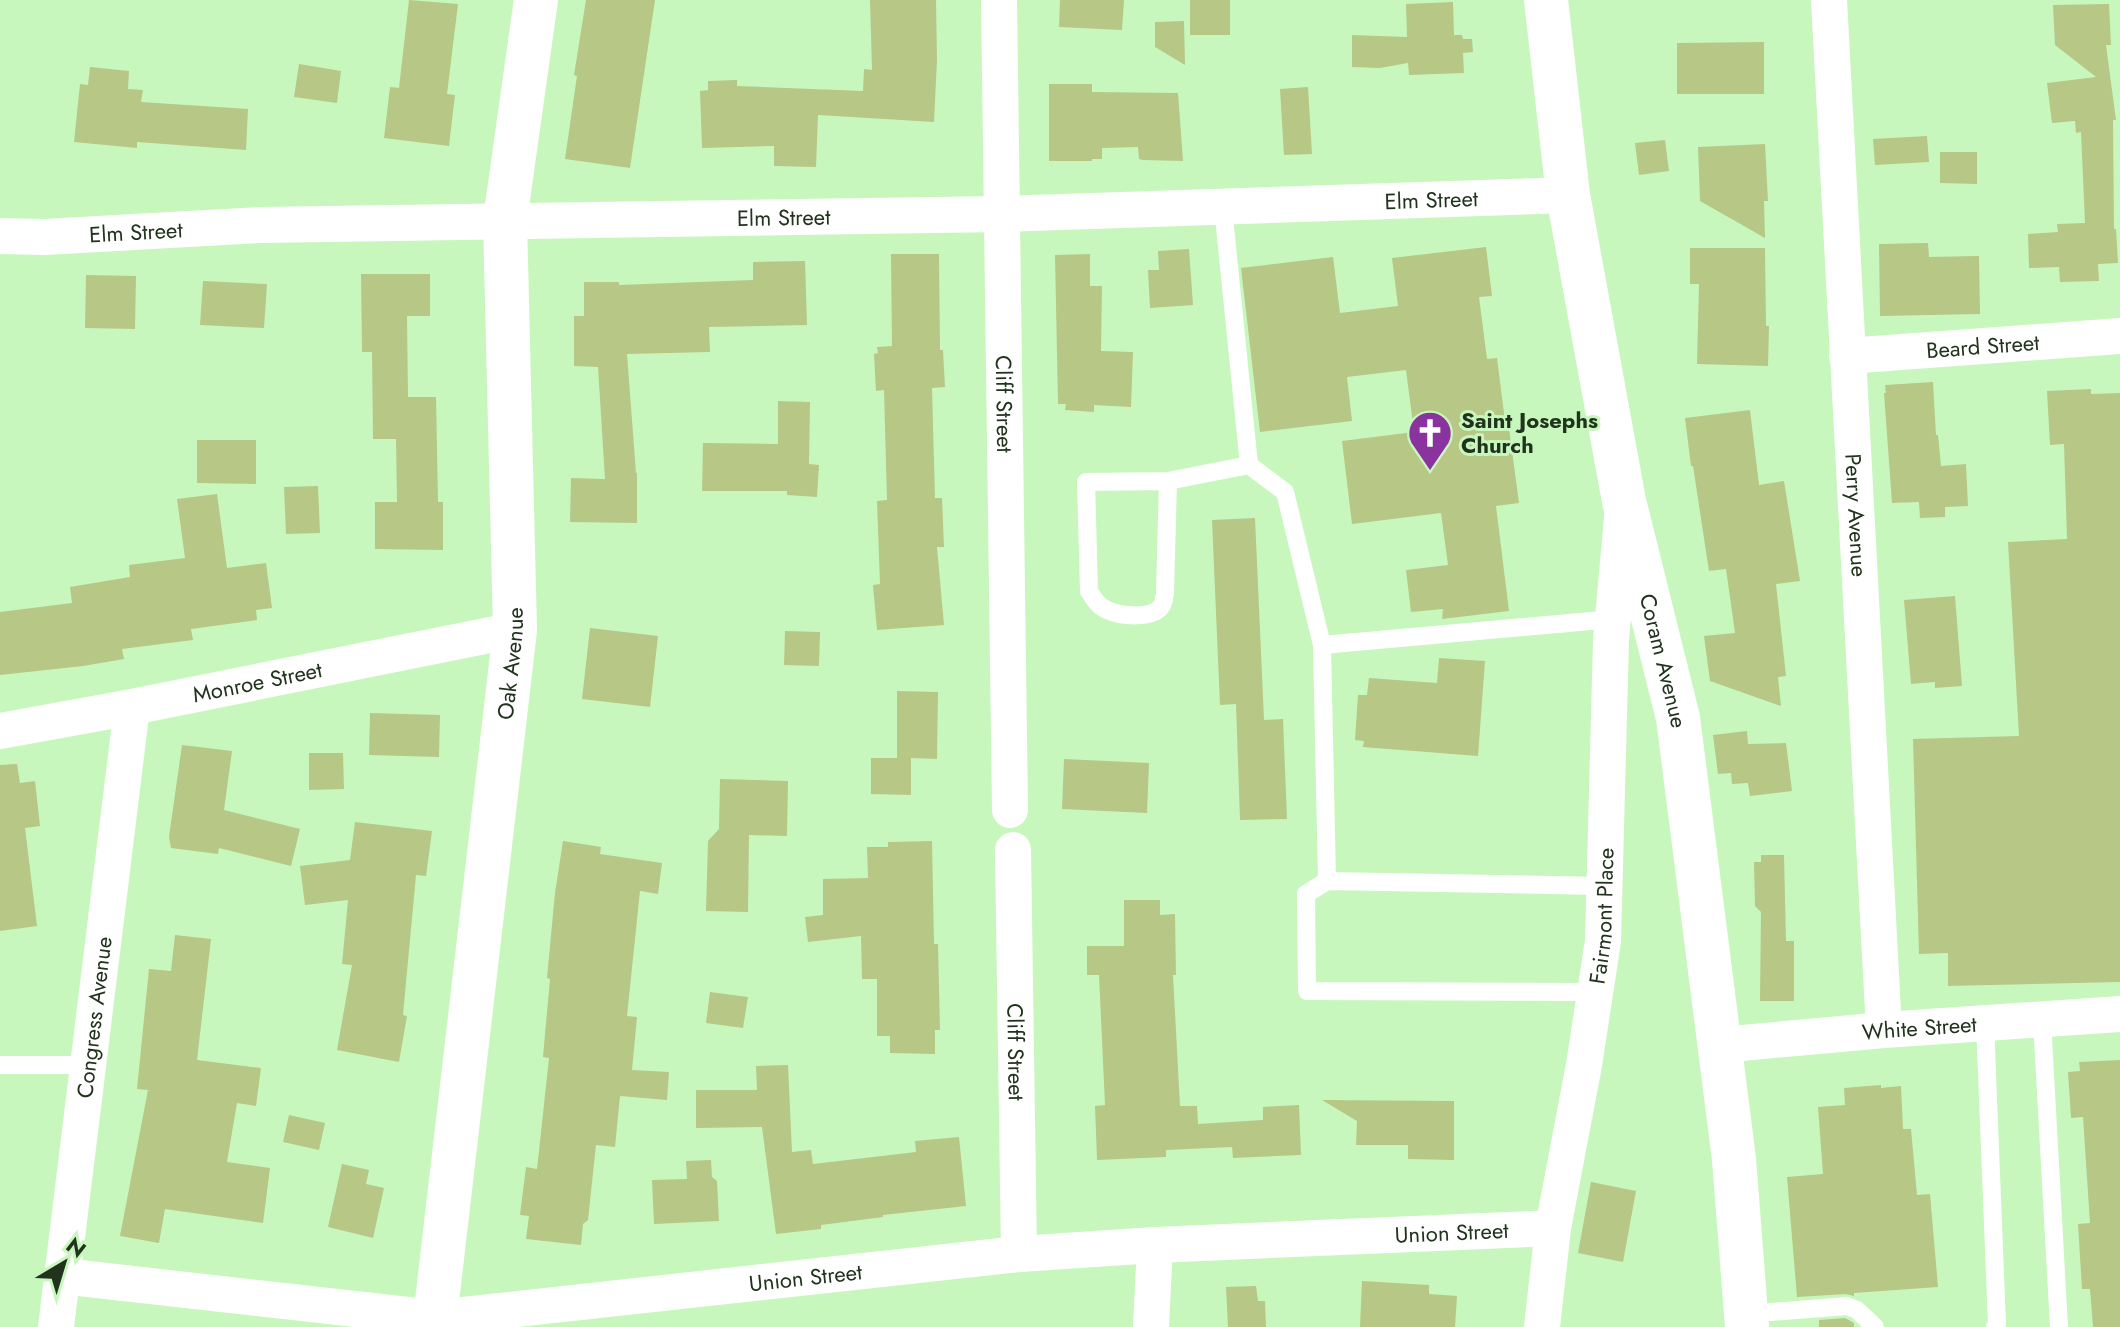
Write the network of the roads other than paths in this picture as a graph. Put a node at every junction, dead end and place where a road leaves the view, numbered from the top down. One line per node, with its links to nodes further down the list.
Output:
1 (536, 0): 8 (main road, Oak Avenue)
2 (999, 0): 7 (street, Cliff Street)
3 (1546, 0): 5 (main road, Coram Avenue)
4 (1829, 0): 11 (street, Perry Avenue)
5 (1568, 195): 6 (street, Elm Street); 14 (main road, Coram Avenue)
6 (1223, 207): 7 (street, Elm Street); 12 (lane)
7 (1002, 214): 8 (street, Elm Street); 20 (street, Cliff Street)
8 (505, 220): 9 (street, Elm Street); 16 (main road, Oak Avenue)
9 (0, 236)
10 (2120, 336): 11 (street, Beard Street)
11 (1847, 356): 28 (street, Perry Avenue)
12 (1249, 465): 13 (lane); 17 (lane)
13 (1168, 481): 13 (lane)
14 (1624, 501): 15 (street, Fairmont Place); 29 (main road, Coram Avenue)
15 (1613, 619): 17 (lane); 23 (street, Fairmont Place)
16 (515, 630): 18 (street, Monroe Street); 37 (main road, Oak Avenue)
17 (1322, 645): 22 (lane)
18 (132, 707): 19 (street, Monroe Street); 31 (street, Congress Avenue)
19 (0, 731)
20 (1010, 810)
21 (1013, 850): 34 (street, Cliff Street)
22 (1327, 881): 23 (lane); 24 (lane)
23 (1604, 886): 24 (street, Fairmont Place)
24 (1595, 992): 32 (street, Fairmont Place)
25 (2120, 1014): 26 (street, White Street)
26 (2042, 1020): 27 (street, White Street); 43 (lane)
27 (1985, 1023): 28 (street, White Street); 42 (lane)
28 (1884, 1030): 29 (street, White Street)
29 (1720, 1045): 36 (main road, Coram Avenue)
30 (0, 1065): 31 (lane)
31 (88, 1065): 35 (street, Congress Avenue)
32 (1553, 1228): 33 (street, Union Street); 40 (street, Fairmont Place)
33 (1155, 1245): 34 (street, Union Street); 39 (street)
34 (1019, 1254): 37 (street, Union Street)
35 (62, 1276): 37 (street, Union Street); 38 (street, Congress Avenue)
36 (1746, 1320): 41 (lane)
37 (434, 1322)
38 (56, 1327)
39 (1151, 1327)
40 (1542, 1327)
41 (1875, 1327)
42 (1995, 1327)
43 (2059, 1327)

